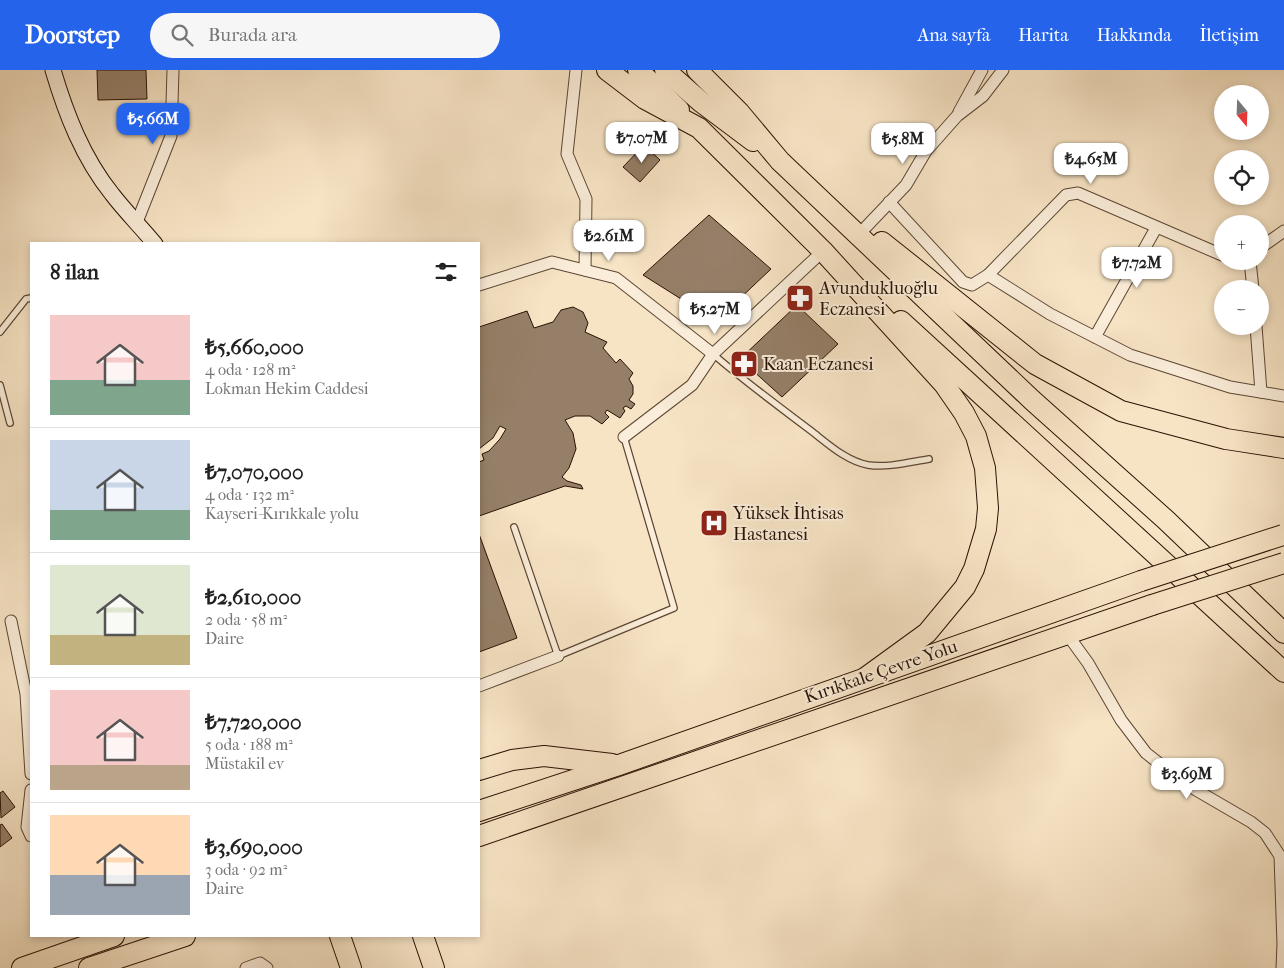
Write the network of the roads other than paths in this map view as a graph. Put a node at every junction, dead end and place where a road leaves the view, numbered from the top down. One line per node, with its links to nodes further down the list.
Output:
1 (52, 70): 14 (street)
2 (173, 70): 14 (street)
3 (576, 70): 22 (street)
4 (608, 70): 11 (highway)
5 (638, 70): 11 (highway)
6 (665, 70): 12 (highway)
7 (697, 70): 12 (highway)
8 (982, 70): 10 (street)
9 (1002, 70): 10 (street)
10 (958, 116): 13 (street)
11 (699, 128): 20 (highway)
12 (780, 161): 15 (highway); 41 (highway)
13 (890, 202): 15 (street); 23 (street)
14 (137, 222): 18 (street)
15 (864, 228): 35 (highway)
16 (1156, 228): 21 (street); 23 (street); 28 (street)
17 (1284, 232): 19 (street)
18 (153, 242)
19 (1269, 242)
20 (823, 251): 29 (street); 44 (highway); 45 (highway)
21 (1214, 252)
22 (585, 270): 24 (street); 29 (street)
23 (988, 275): 28 (street)
24 (480, 285)
25 (30, 298): 26 (lane)
26 (0, 332)
27 (1257, 335): 31 (street)
28 (1094, 337): 31 (street)
29 (713, 354): 34 (street); 36 (lane)
30 (0, 385): 33 (lane)
31 (1261, 392): 32 (street)
32 (1284, 396)
33 (10, 422)
34 (624, 437): 43 (lane)
35 (1284, 448)
36 (929, 460)
37 (514, 527): 43 (lane)
38 (1284, 535): 45 (highway, Kırıkkale Çevre Yolu, bridge)
39 (1284, 563): 42 (highway, Kırıkkale Çevre Yolu, bridge)
40 (11, 621): 47 (street)
41 (1284, 633)
42 (1067, 634): 53 (highway, Kırıkkale Çevre Yolu); 64 (street)
43 (558, 656): 46 (street)
44 (1284, 672)
45 (866, 678): 48 (highway, Kırıkkale Çevre Yolu)
46 (480, 686)
47 (30, 758)
48 (619, 765): 49 (highway); 51 (highway, Kırıkkale Çevre Yolu)
49 (480, 770)
50 (30, 803): 52 (street)
51 (480, 811)
52 (30, 833)
53 (480, 836)
54 (111, 937): 58 (highway)
55 (182, 937): 59 (highway)
56 (340, 937): 62 (highway)
57 (423, 937): 63 (highway)
58 (22, 968)
59 (89, 968)
60 (246, 968): 61 (street)
61 (267, 968)
62 (351, 968)
63 (434, 968)
64 (1282, 968)

